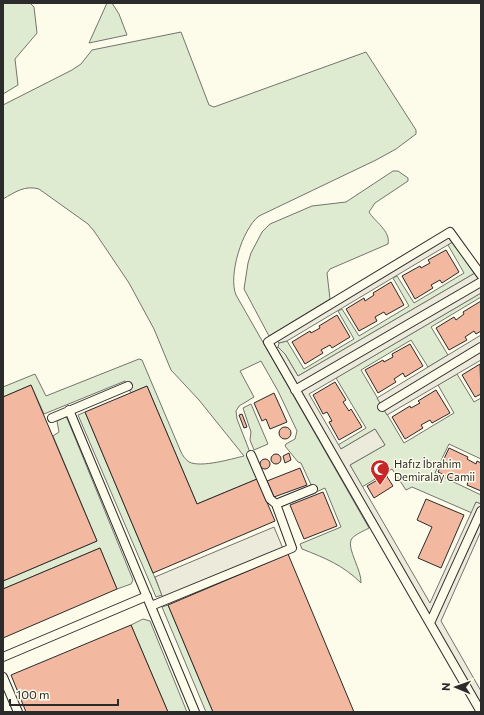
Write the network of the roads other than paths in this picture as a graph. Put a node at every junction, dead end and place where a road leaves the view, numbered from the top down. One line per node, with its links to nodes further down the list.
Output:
1 (481, 275): 5 (street)
2 (481, 282): 5 (street)
3 (481, 347): 6 (street)
4 (128, 386): 7 (street)
5 (295, 390): 15 (street)
6 (382, 407)
7 (69, 410): 8 (street); 13 (street)
8 (52, 418)
9 (251, 455): 11 (street)
10 (313, 489): 11 (street)
11 (276, 504): 14 (street)
12 (481, 510): 15 (street)
13 (147, 596): 14 (street); 16 (street)
14 (151, 606): 19 (street)
15 (430, 623): 20 (street)
16 (3, 657)
17 (3, 677): 18 (street)
18 (18, 712)
19 (195, 712)
20 (481, 712)

